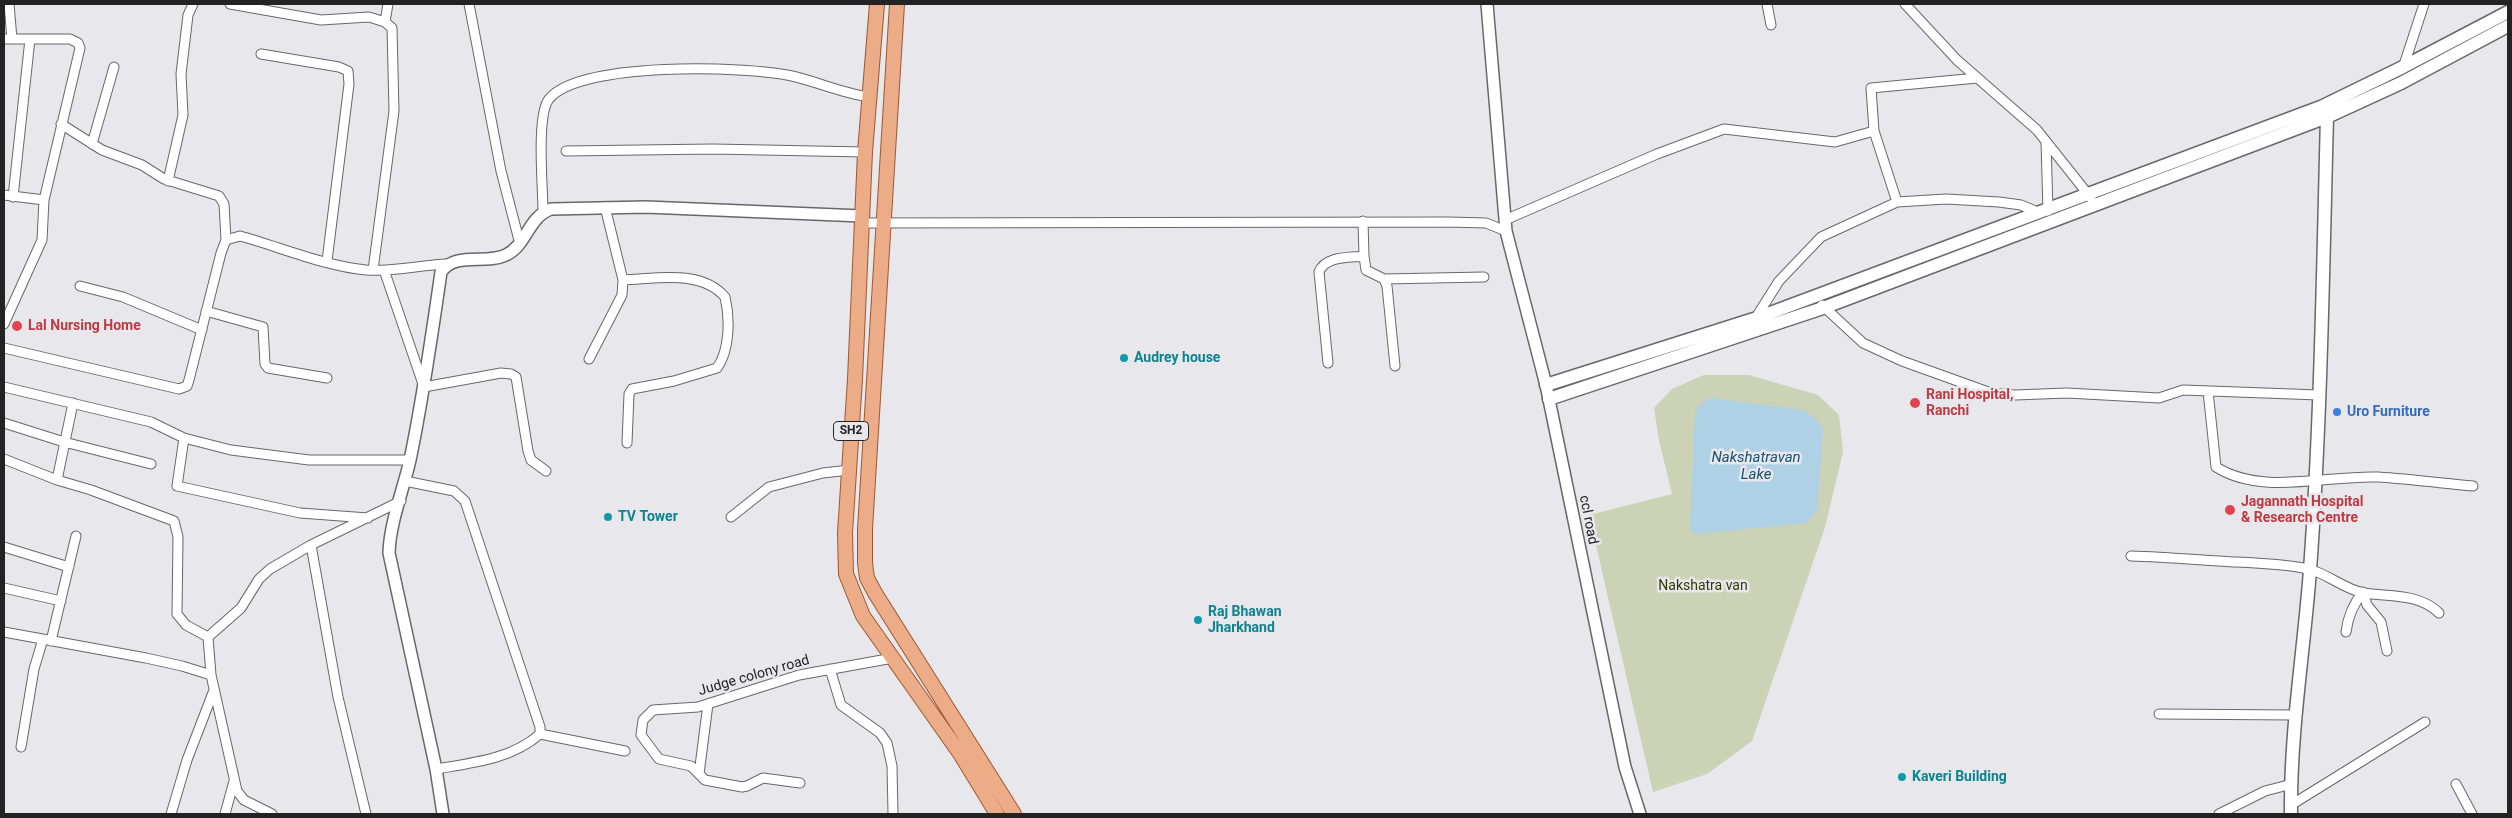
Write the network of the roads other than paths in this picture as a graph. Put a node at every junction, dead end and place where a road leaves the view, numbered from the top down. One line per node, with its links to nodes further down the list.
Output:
1 (9, 4): 16 (street)
2 (193, 4): 31 (street)
3 (230, 4): 13 (street)
4 (388, 4): 13 (street)
5 (469, 4): 44 (street)
6 (877, 4): 23 (main road, SH2)
7 (897, 4): 41 (main road, SH2)
8 (1487, 4): 42 (street, ccl road)
9 (1767, 4): 14 (street)
10 (1905, 4): 21 (street)
11 (2424, 4): 20 (street)
12 (2508, 12): 20 (main road)
13 (385, 22): 48 (street)
14 (1771, 25)
15 (2508, 26): 22 (main road)
16 (8, 39): 17 (street)
17 (30, 39): 25 (street); 32 (street)
18 (261, 54): 46 (street)
19 (114, 67): 28 (street)
20 (2403, 67): 22 (street); 24 (main road)
21 (1977, 78): 26 (street); 27 (street)
22 (2401, 83): 24 (main road)
23 (869, 97): 30 (main road, SH2); 37 (street)
24 (2325, 112): 34 (main road); 68 (main road)
25 (61, 124): 28 (street); 33 (street)
26 (1874, 131): 35 (street); 42 (street)
27 (2046, 142): 34 (street); 38 (street)
28 (92, 144): 31 (street)
29 (566, 151): 30 (street)
30 (865, 152): 39 (main road, SH2)
31 (168, 181): 43 (street)
32 (8, 196): 33 (street)
33 (44, 200): 57 (street)
34 (2092, 200): 38 (main road); 54 (main road)
35 (1897, 202): 38 (street); 56 (street)
36 (605, 207): 37 (street); 39 (street); 51 (street)
37 (543, 212): 44 (street)
38 (2045, 212): 54 (main road)
39 (862, 219): 41 (street); 78 (main road, SH2)
40 (1364, 221): 41 (street); 42 (street); 45 (street)
41 (884, 222): 120 (main road, SH2)
42 (1506, 226): 64 (street, ccl road)
43 (226, 240): 46 (street); 55 (street)
44 (520, 244): 47 (street)
45 (1364, 256): 52 (street); 61 (street)
46 (328, 262): 48 (street)
47 (447, 264): 49 (street); 66 (street)
48 (373, 270): 49 (street)
49 (384, 270): 66 (street)
50 (1484, 277): 52 (street)
51 (623, 280): 60 (street); 74 (street)
52 (1384, 280): 62 (street)
53 (80, 286): 58 (street)
54 (1821, 302): 56 (main road); 67 (street); 69 (main road)
55 (206, 311): 58 (street); 63 (street)
56 (1754, 319): 64 (main road)
57 (4, 324)
58 (202, 330): 59 (street)
59 (4, 348)
60 (590, 359)
61 (1328, 363)
62 (1395, 366)
63 (327, 378)
64 (1546, 385): 69 (street, ccl road)
65 (4, 387): 70 (street)
66 (424, 387): 76 (street); 79 (street)
67 (2208, 391): 68 (street); 82 (street)
68 (2320, 395): 82 (main road)
69 (1549, 399): 127 (street, ccl road)
70 (73, 403): 72 (street); 73 (street)
71 (4, 423): 73 (street)
72 (184, 438): 76 (street); 86 (street)
73 (64, 442): 77 (street); 80 (street)
74 (627, 443)
75 (4, 459): 80 (street)
76 (410, 460): 81 (street)
77 (151, 464)
78 (849, 470): 85 (street); 102 (main road, SH2)
79 (546, 471)
80 (57, 480): 99 (street)
81 (405, 481): 84 (street); 110 (street)
82 (2314, 482): 83 (street); 92 (main road)
83 (2473, 486)
84 (400, 501): 86 (street); 113 (street)
85 (731, 517)
86 (368, 518): 88 (street)
87 (76, 536): 91 (street)
88 (311, 545): 99 (street); 124 (street)
89 (4, 547): 91 (street)
90 (2131, 556): 92 (street)
91 (69, 567): 95 (street)
92 (2310, 570): 94 (street); 108 (main road)
93 (4, 588): 95 (street)
94 (2363, 592): 96 (street); 98 (street); 101 (street)
95 (61, 601): 100 (street)
96 (2439, 612)
97 (4, 632): 100 (street)
98 (2346, 632)
99 (208, 637): 104 (street)
100 (47, 640): 104 (street); 111 (street)
101 (2387, 651)
102 (893, 658): 103 (street, Judge colony road); 120 (main road, SH2)
103 (830, 670): 106 (street, Judge colony road); 126 (street)
104 (211, 675): 105 (street)
105 (214, 690): 115 (street); 121 (street)
106 (708, 704): 114 (street); 114 (street, Judge colony road)
107 (2159, 714): 108 (street)
108 (2295, 715): 117 (main road)
109 (2426, 722): 119 (street)
110 (540, 734): 112 (street); 113 (street)
111 (21, 747)
112 (625, 751)
113 (436, 769): 125 (street)
114 (699, 774): 116 (street, Judge colony road)
115 (234, 781): 122 (street); 123 (street)
116 (800, 782)
117 (2292, 784): 119 (main road); 128 (street)
118 (2456, 784): 129 (street)
119 (2291, 810)
120 (1007, 812)
121 (171, 814)
122 (225, 814)
123 (272, 814)
124 (366, 814)
125 (442, 814)
126 (893, 814)
127 (1640, 814)
128 (2219, 814)
129 (2472, 814)

